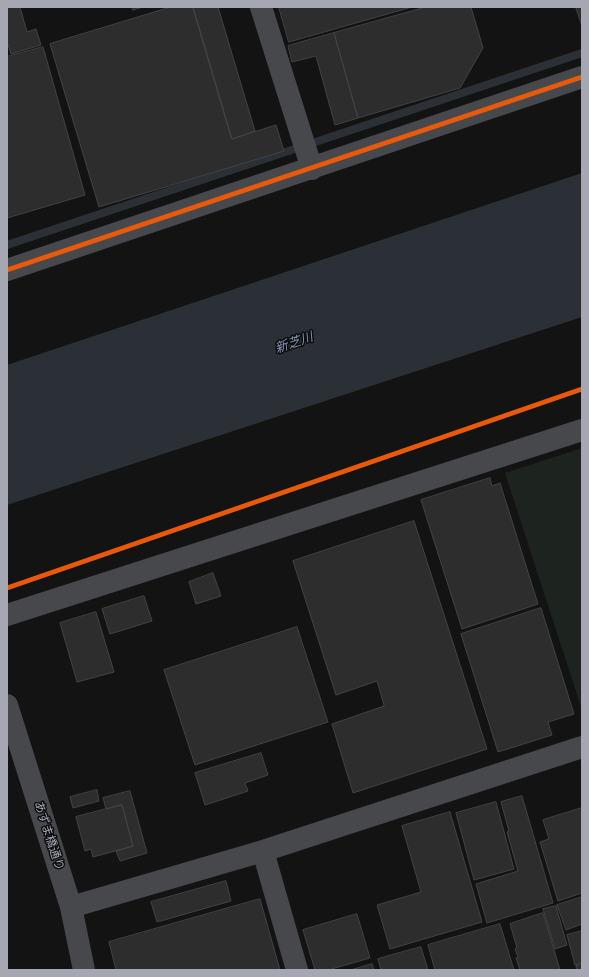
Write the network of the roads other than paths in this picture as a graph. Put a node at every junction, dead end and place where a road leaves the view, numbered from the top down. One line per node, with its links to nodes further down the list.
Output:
1 (261, 7): 3 (street)
2 (582, 77): 3 (street)
3 (312, 169): 4 (street)
4 (7, 270)
5 (582, 430): 6 (street)
6 (7, 615)
7 (7, 705): 10 (street, あずま橋通り)
8 (582, 747): 9 (street)
9 (262, 851): 10 (street); 12 (street)
10 (71, 907): 11 (street, あずま橋通り)
11 (84, 970)
12 (297, 970)

